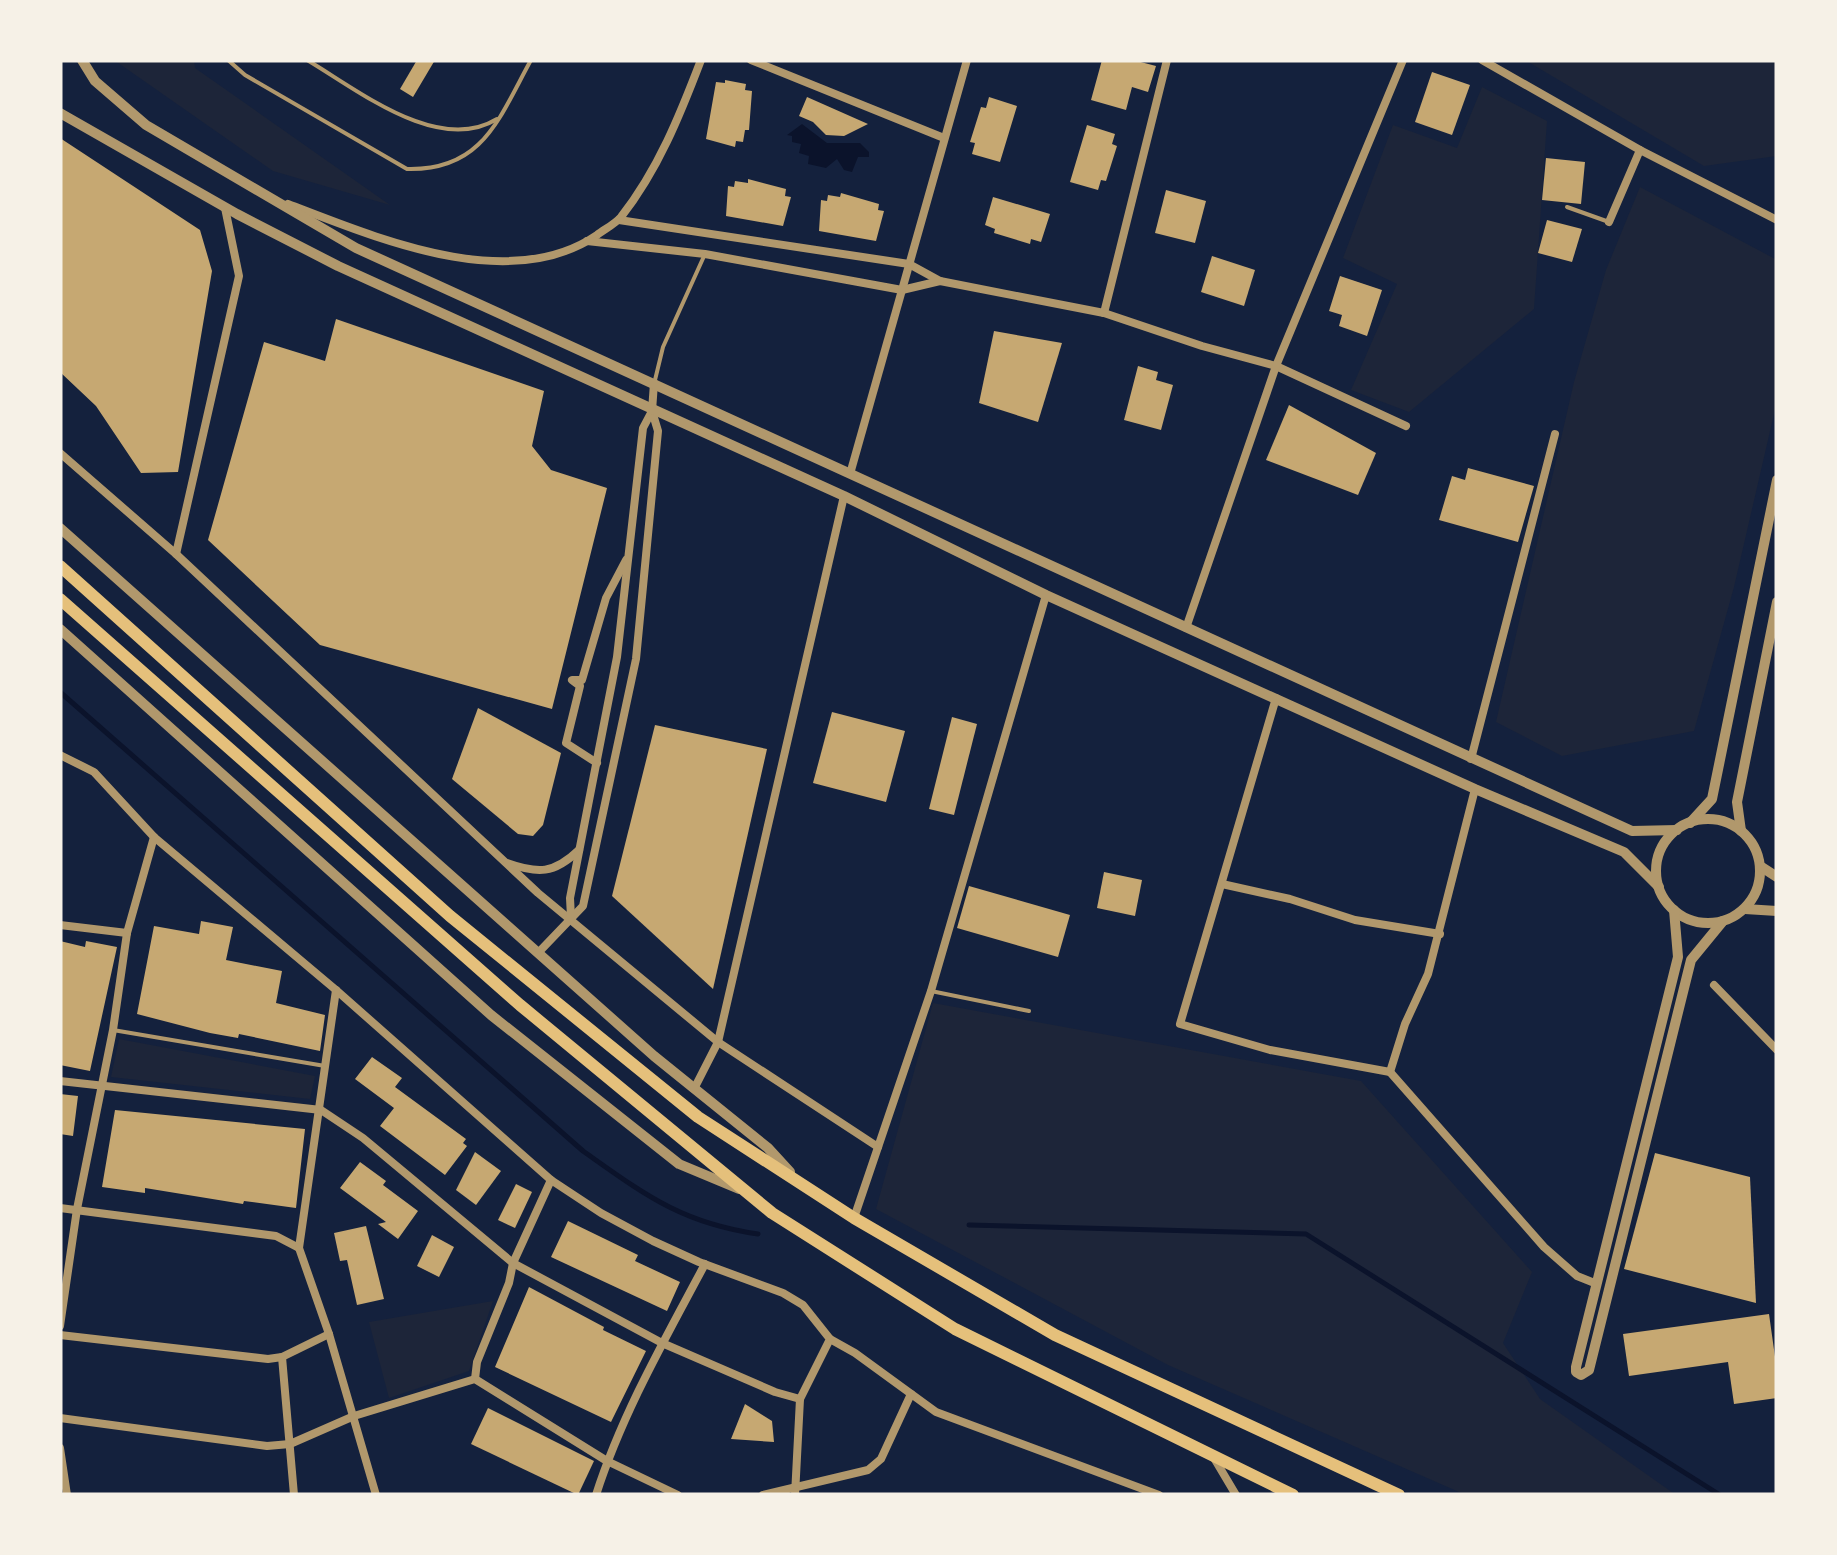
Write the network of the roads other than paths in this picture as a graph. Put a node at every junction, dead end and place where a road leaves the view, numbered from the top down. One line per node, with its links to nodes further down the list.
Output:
1 (82, 60): 15 (street)
2 (228, 60): 12 (lane)
3 (307, 60): 12 (lane)
4 (531, 60): 12 (lane)
5 (701, 60): 18 (street)
6 (751, 60): 13 (street)
7 (966, 60): 13 (street)
8 (1166, 60): 26 (street)
9 (1403, 60): 27 (street)
10 (1482, 60): 14 (street)
11 (60, 112): 17 (street)
12 (501, 116)
13 (944, 138): 23 (street)
14 (1640, 150): 19 (street); 20 (street)
15 (262, 194): 21 (street); 28 (street)
16 (1566, 207): 20 (lane)
17 (225, 208): 29 (street); 37 (street)
18 (619, 220): 21 (street); 23 (street)
19 (1777, 220)
20 (1608, 222)
21 (587, 242): 22 (street)
22 (704, 254): 25 (street); 28 (lane)
23 (909, 264): 24 (street); 25 (street)
24 (940, 281): 25 (street); 26 (street)
25 (902, 290): 33 (street)
26 (1104, 313): 27 (street)
27 (1276, 366): 30 (street); 43 (street)
28 (654, 383): 29 (street); 33 (street)
29 (652, 411): 35 (street); 38 (street); 63 (street)
30 (1406, 426)
31 (1555, 434): 47 (street)
32 (60, 453): 37 (street)
33 (850, 474): 43 (street)
34 (1777, 480): 50 (street)
35 (844, 496): 40 (street); 74 (street)
36 (60, 528): 68 (street)
37 (176, 554): 55 (street)
38 (628, 556): 48 (street); 48 (street)
39 (60, 566): 84 (highway)
40 (1046, 595): 45 (street); 71 (street)
41 (60, 599): 85 (highway)
42 (1777, 602): 52 (street)
43 (1186, 628): 47 (street)
44 (60, 629): 85 (street)
45 (1276, 698): 49 (street); 58 (street)
46 (60, 755): 53 (street)
47 (1471, 759): 51 (street)
48 (596, 763): 54 (street)
49 (1475, 789): 59 (street); 67 (street)
50 (1690, 823): 51 (street); 52 (street)
51 (1677, 830): 59 (street)
52 (1741, 832): 56 (street)
53 (154, 837): 66 (street); 70 (street)
54 (579, 850): 55 (street); 63 (street)
55 (505, 862): 63 (street)
56 (1760, 866): 57 (street); 60 (street)
57 (1777, 877)
58 (1222, 884): 67 (street); 77 (street)
59 (1659, 887): 61 (street)
60 (1744, 909): 62 (street); 64 (street)
61 (1674, 910): 64 (street); 92 (street)
62 (1777, 911)
63 (570, 918): 68 (street); 74 (street)
64 (1723, 921): 92 (street)
65 (60, 924): 66 (street)
66 (127, 932): 73 (street)
67 (1440, 934): 77 (street)
68 (538, 954): 80 (street)
69 (1714, 985): 75 (street)
70 (336, 990): 76 (street); 83 (street)
71 (931, 990): 72 (lane); 82 (street)
72 (1029, 1011)
73 (113, 1030): 76 (lane); 79 (street)
74 (718, 1042): 80 (street); 82 (street)
75 (1777, 1050)
76 (325, 1066): 81 (street)
77 (1390, 1072): 92 (street)
78 (60, 1081): 79 (street)
79 (102, 1085): 81 (street); 87 (street)
80 (694, 1089): 84 (street)
81 (321, 1110): 89 (street); 90 (street)
82 (878, 1147): 88 (street)
83 (551, 1180): 90 (street); 91 (street)
84 (805, 1188): 88 (highway)
85 (744, 1192): 106 (highway)
86 (60, 1208): 87 (street)
87 (77, 1209): 89 (street); 93 (street)
88 (854, 1218): 121 (highway)
89 (299, 1248): 94 (street)
90 (513, 1263): 97 (street); 99 (street)
91 (705, 1264): 96 (street); 97 (street)
92 (1597, 1284)
93 (60, 1326)
94 (329, 1334): 98 (street); 102 (street)
95 (60, 1335): 98 (street)
96 (830, 1340): 100 (street); 101 (street)
97 (662, 1344): 101 (street); 107 (street)
98 (282, 1357): 104 (street)
99 (475, 1379): 102 (street); 107 (street)
100 (911, 1394): 109 (street); 110 (street)
101 (800, 1400): 110 (street)
102 (354, 1416): 104 (street); 113 (street)
103 (60, 1418): 104 (street)
104 (290, 1444): 112 (street)
105 (60, 1448): 108 (street)
106 (1214, 1458): 119 (street); 120 (highway)
107 (607, 1461): 114 (street); 115 (street)
108 (62, 1464): 111 (street)
109 (1132, 1485): 117 (street); 118 (street)
110 (794, 1490): 116 (street)
111 (67, 1495)
112 (294, 1495)
113 (376, 1495)
114 (596, 1495)
115 (678, 1495)
116 (763, 1495)
117 (1126, 1495)
118 (1159, 1495)
119 (1236, 1495)
120 (1293, 1495)
121 (1399, 1495)

